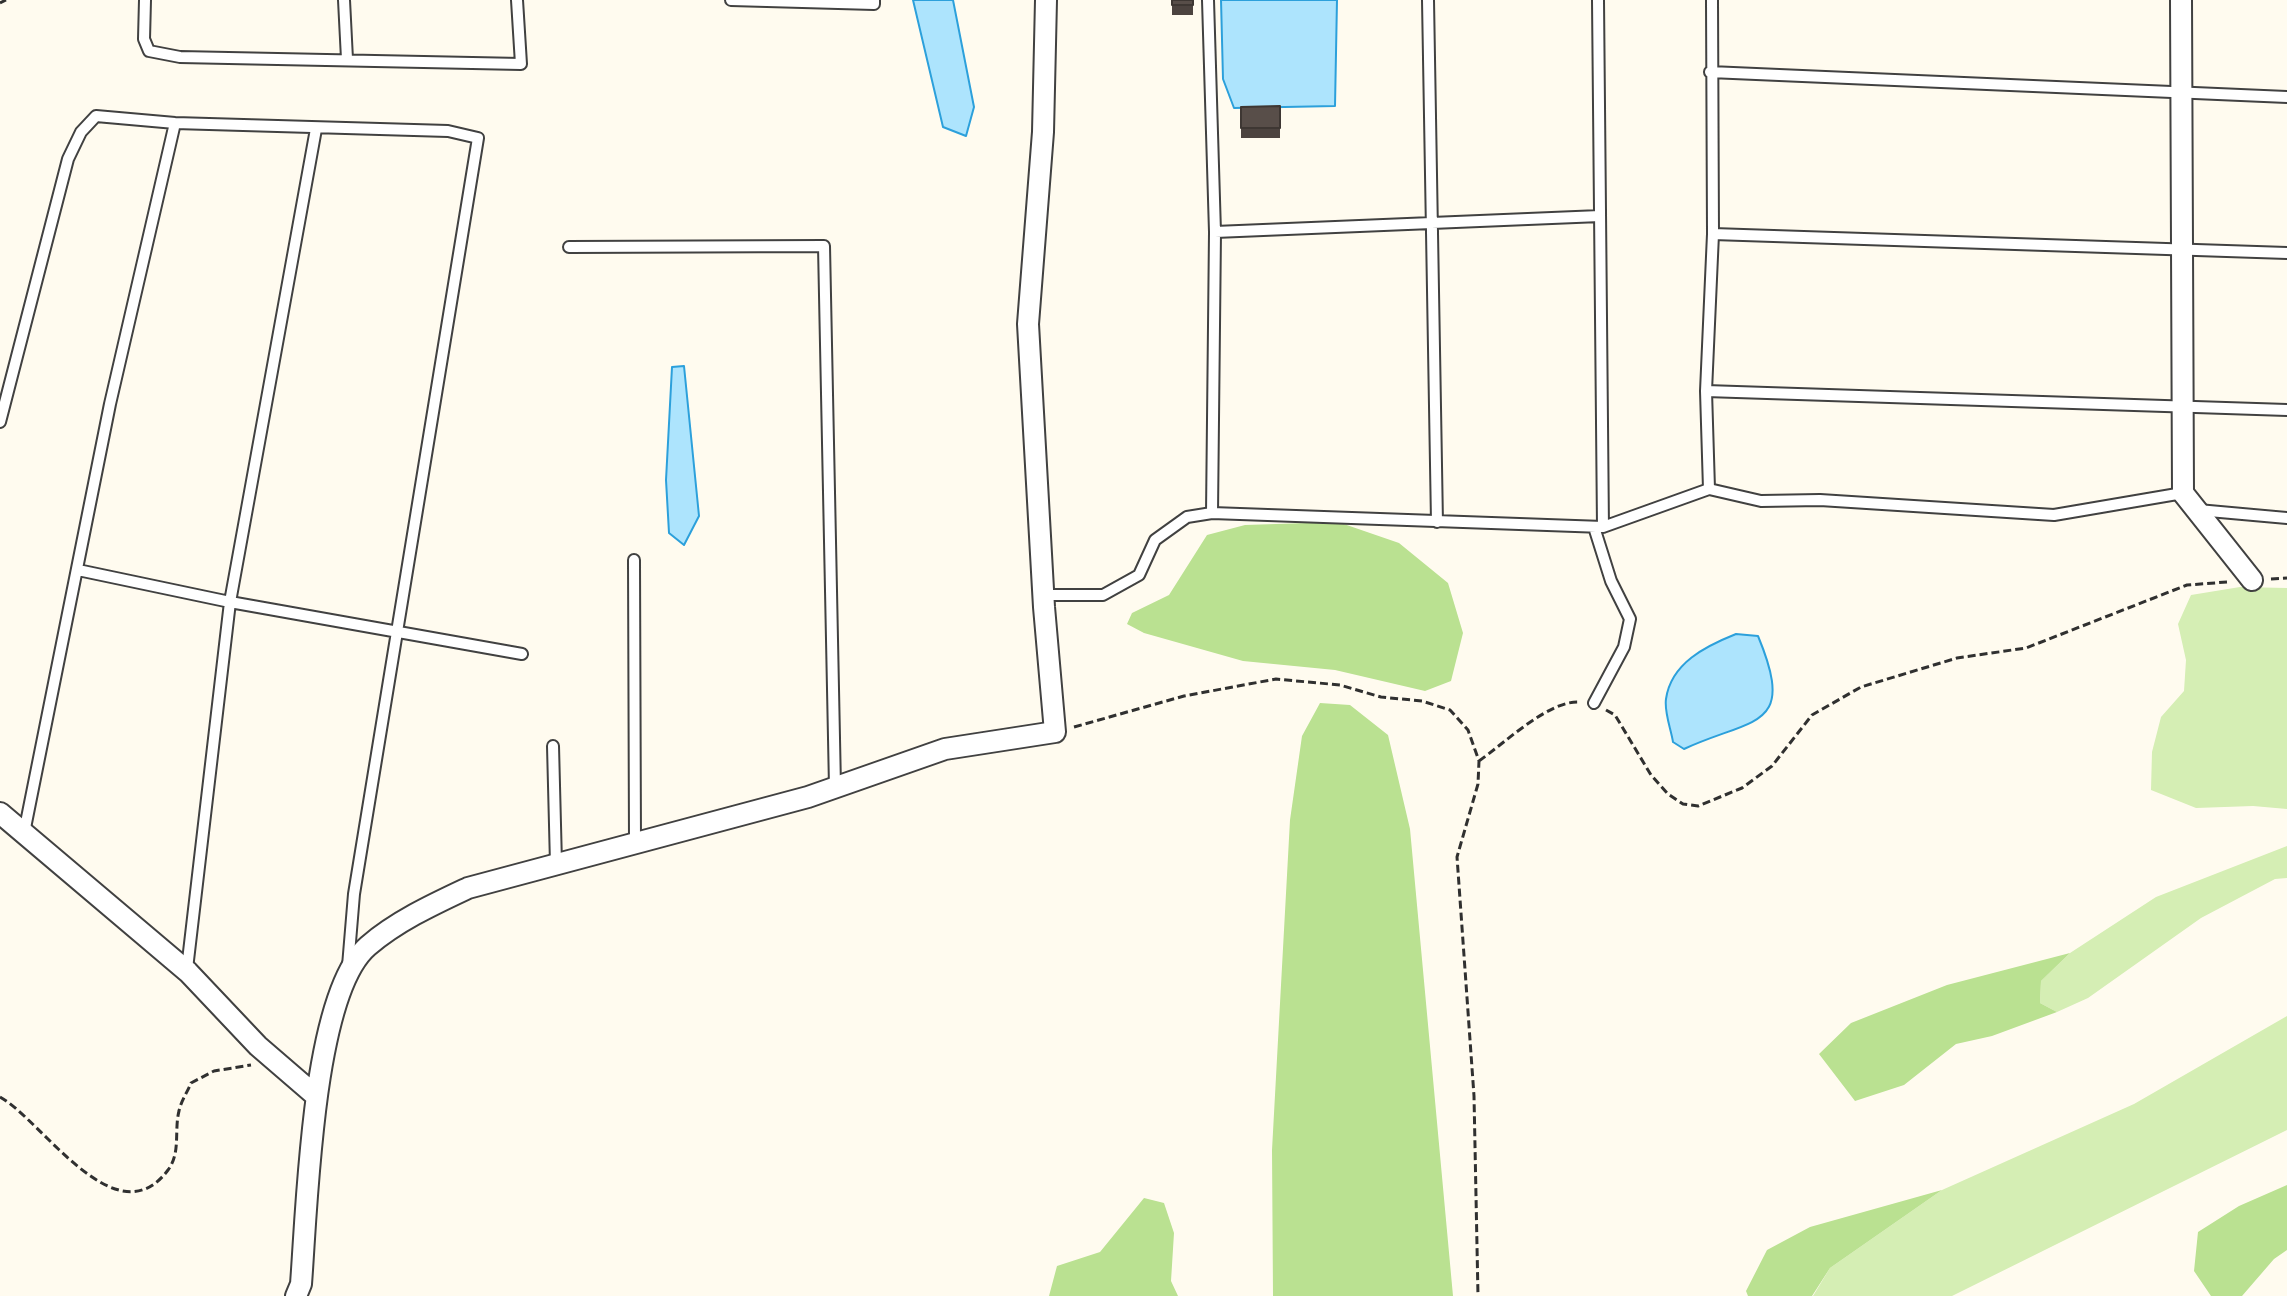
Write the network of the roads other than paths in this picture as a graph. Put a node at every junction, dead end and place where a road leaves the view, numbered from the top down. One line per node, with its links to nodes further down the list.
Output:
1 (145, 0): 12 (lane)
2 (344, 0): 12 (lane)
3 (517, 0): 12 (lane)
4 (731, 0): 5 (lane)
5 (874, 0)
6 (1046, 0): 38 (street)
7 (1208, 0): 20 (lane)
8 (1428, 0): 19 (lane)
9 (1598, 0): 18 (lane)
10 (1712, 0): 13 (lane)
11 (2181, 0): 14 (street)
12 (347, 59)
13 (1710, 72): 14 (lane); 21 (lane)
14 (2182, 92): 15 (lane); 23 (street)
15 (2287, 97)
16 (175, 123): 17 (lane); 28 (lane); 36 (lane)
17 (316, 129): 39 (lane); 40 (lane)
18 (1600, 216): 19 (lane); 34 (lane)
19 (1431, 224): 20 (lane); 33 (lane)
20 (1215, 232): 31 (lane)
21 (1713, 234): 23 (lane); 25 (lane)
22 (569, 247): 44 (lane)
23 (2181, 250): 24 (lane); 26 (street)
24 (2287, 253)
25 (1706, 391): 26 (lane); 29 (lane)
26 (2181, 408): 27 (lane); 30 (street)
27 (2287, 410)
28 (0, 422)
29 (1709, 489): 30 (lane); 34 (lane)
30 (2189, 501): 32 (lane); 37 (street)
31 (1212, 513): 33 (lane); 38 (lane)
32 (2287, 518)
33 (1437, 522): 34 (lane)
34 (1599, 527): 42 (lane)
35 (634, 560): 47 (lane)
36 (78, 570): 39 (lane); 46 (lane)
37 (2252, 580)
38 (1043, 595): 44 (street)
39 (230, 602): 40 (lane); 49 (lane)
40 (396, 631): 41 (lane); 50 (lane)
41 (522, 654)
42 (1594, 703)
43 (553, 746): 48 (lane)
44 (835, 787): 47 (street)
45 (0, 813): 46 (street)
46 (24, 834): 49 (street)
47 (635, 843): 48 (street)
48 (556, 864): 50 (street)
49 (187, 971): 51 (street)
50 (348, 972): 51 (street)
51 (316, 1096): 52 (street)
52 (296, 1296)

